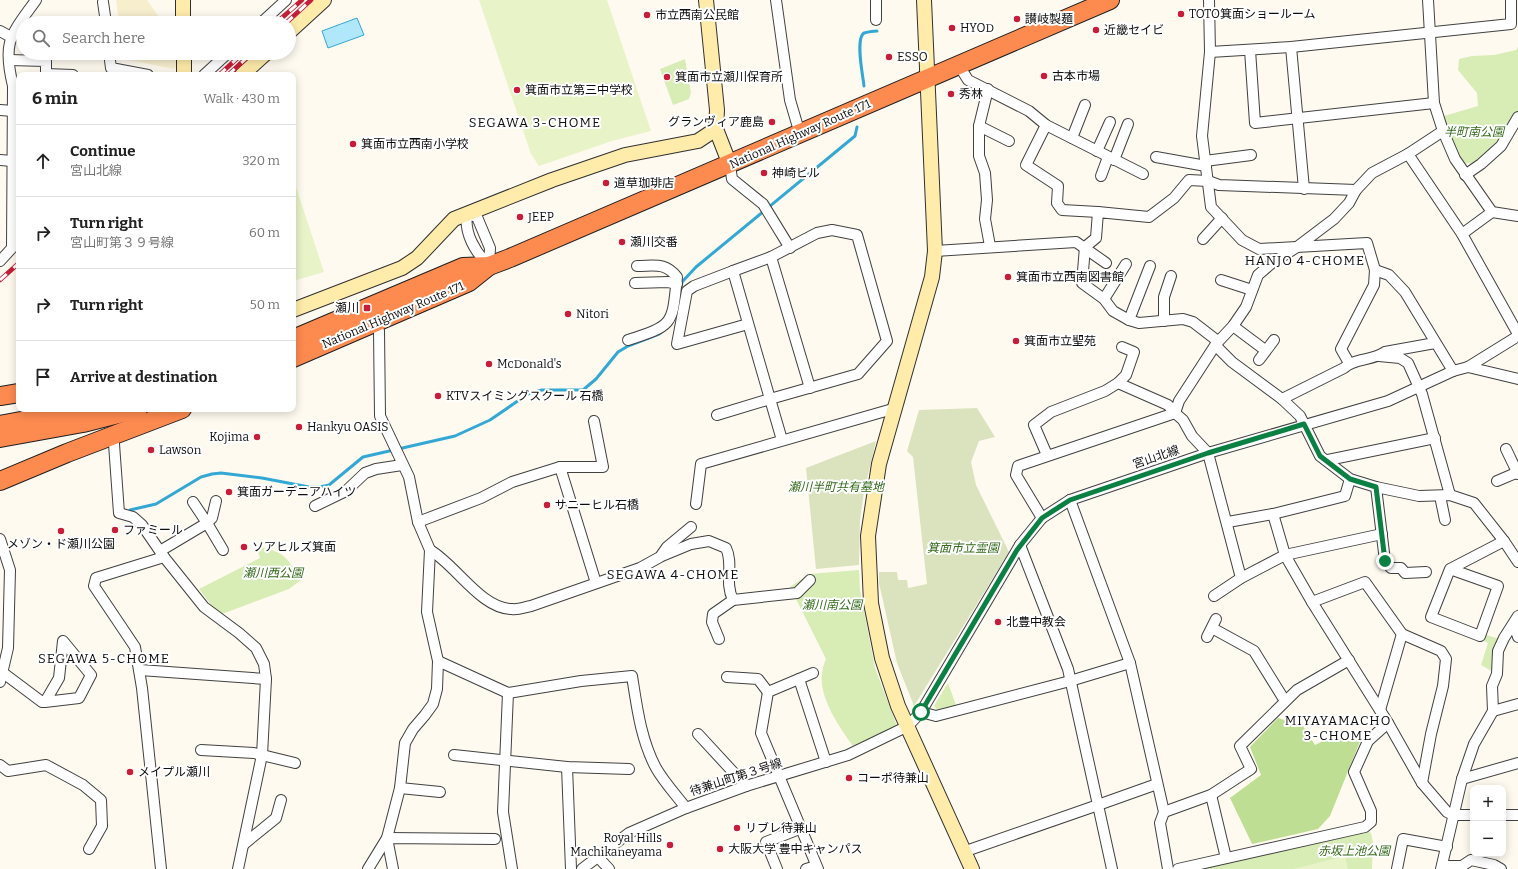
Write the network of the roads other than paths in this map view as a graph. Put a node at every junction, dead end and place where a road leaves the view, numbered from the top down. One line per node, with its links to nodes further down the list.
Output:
1 (36, 0): 14 (street)
2 (183, 0): 16 (street)
3 (286, 0): 17 (street)
4 (324, 0): 19 (street)
5 (706, 0): 50 (street)
6 (776, 0): 52 (street)
7 (876, 0): 18 (street)
8 (1110, 0): 31 (highway, National Highway Route 171)
9 (1208, 0): 26 (street)
10 (1428, 0): 22 (street)
11 (1510, 0): 22 (street)
12 (924, 1): 38 (street)
13 (103, 2): 15 (street)
14 (26, 16)
15 (105, 16)
16 (183, 16)
17 (269, 16)
18 (876, 20)
19 (296, 26)
20 (0, 31): 21 (street)
21 (16, 31)
22 (1431, 33): 24 (street); 40 (street)
23 (16, 34): 32 (street)
24 (1291, 46): 25 (street); 45 (street)
25 (1250, 50): 26 (street); 45 (street)
26 (1210, 52): 63 (street)
27 (110, 60): 34 (street)
28 (184, 60): 35 (street)
29 (220, 60): 36 (street)
30 (258, 60): 37 (street)
31 (958, 64): 38 (highway, National Highway Route 171); 39 (street)
32 (6, 66): 33 (street); 43 (street)
33 (46, 72)
34 (111, 72)
35 (184, 72)
36 (207, 72)
37 (245, 72)
38 (928, 78): 52 (highway, National Highway Route 171); 82 (street)
39 (988, 89): 48 (street); 49 (street)
40 (1434, 102): 45 (street); 51 (street)
41 (1085, 105): 53 (street)
42 (0, 110): 43 (street)
43 (15, 115): 54 (street)
44 (1518, 117): 66 (street)
45 (1297, 119): 69 (street)
46 (1110, 122): 56 (street)
47 (1128, 124): 60 (street)
48 (1046, 125): 53 (street); 71 (street)
49 (979, 126): 55 (street); 78 (street)
50 (716, 129): 64 (street); 73 (street)
51 (1443, 131): 57 (street); 66 (street)
52 (800, 134): 64 (highway, National Highway Route 171)
53 (1072, 138): 56 (street)
54 (16, 142): 62 (street)
55 (1009, 142)
56 (1097, 151): 60 (street)
57 (1408, 154): 70 (street); 76 (street)
58 (1251, 155): 63 (street)
59 (1156, 157): 63 (street)
60 (1111, 158): 65 (street); 67 (street)
61 (0, 160): 62 (street)
62 (12, 161): 83 (street)
63 (1206, 164): 68 (street)
64 (730, 165): 81 (street); 87 (highway, National Highway Route 171)
65 (1143, 174)
66 (1465, 175): 72 (street)
67 (1100, 176)
68 (1208, 181): 69 (street); 71 (street); 75 (street)
69 (1304, 189): 70 (street)
70 (1356, 190): 80 (street)
71 (1098, 212): 79 (street)
72 (1492, 212): 74 (street); 76 (street)
73 (467, 214): 87 (street); 87 (street); 98 (street)
74 (1518, 216)
75 (1222, 218): 77 (street); 80 (street)
76 (1462, 234): 104 (street)
77 (1203, 239)
78 (990, 246): 79 (street); 82 (street)
79 (1085, 247): 85 (street); 97 (street)
80 (1297, 247): 90 (street); 96 (street)
81 (790, 248): 84 (street); 120 (street)
82 (935, 251): 126 (street)
83 (3, 255)
84 (771, 257): 91 (street); 120 (street)
85 (1106, 263)
86 (1126, 264): 97 (street)
87 (488, 266): 101 (highway, National Highway Route 171); 105 (highway, National Highway Route 171)
88 (637, 266): 95 (street)
89 (1150, 266): 99 (street)
90 (1375, 270): 108 (street); 115 (street)
91 (733, 271): 95 (street); 102 (street)
92 (1171, 276): 100 (street)
93 (1221, 280): 96 (street)
94 (635, 283): 95 (street)
95 (680, 290): 102 (street); 106 (street)
96 (1252, 290): 103 (street)
97 (1104, 299): 99 (street)
98 (296, 309)
99 (1129, 320): 100 (street)
100 (1164, 321): 109 (street)
101 (376, 322): 113 (highway, National Highway Route 171); 143 (street)
102 (748, 324): 124 (street)
103 (1232, 326): 109 (street); 111 (street)
104 (1518, 335): 116 (street)
105 (296, 337)
106 (628, 340)
107 (1274, 340): 111 (street)
108 (1435, 343): 112 (street); 117 (street)
109 (1216, 344): 125 (street); 130 (street)
110 (1122, 347): 119 (street)
111 (1266, 350): 114 (street)
112 (1379, 356): 115 (street); 121 (street)
113 (296, 357)
114 (1259, 360)
115 (1349, 363): 125 (street)
116 (1468, 367): 117 (street, 宮山北線); 118 (street, 宮山北線)
117 (1453, 371): 121 (street, 宮山北線)
118 (1518, 379)
119 (1118, 383): 130 (street); 141 (street)
120 (810, 388): 124 (street)
121 (1418, 388): 133 (street, 宮山北線); 137 (street)
122 (16, 393): 123 (highway)
123 (0, 396)
124 (770, 399): 131 (street); 138 (street)
125 (1282, 399): 133 (street)
126 (896, 408): 138 (street); 207 (street)
127 (70, 412): 134 (highway)
128 (126, 412): 136 (highway)
129 (174, 412): 135 (highway)
130 (1175, 413): 140 (street); 141 (street)
131 (716, 415)
132 (594, 421): 144 (street)
133 (1304, 424): 140 (street, 宮山北線); 142 (street)
134 (0, 425)
135 (111, 437): 147 (highway); 171 (street)
136 (0, 438)
137 (1435, 438): 142 (street); 150 (street)
138 (782, 440): 155 (street)
139 (1506, 449): 145 (street)
140 (1208, 453): 152 (street, 宮山北線); 161 (street)
141 (1047, 455): 158 (street)
142 (1328, 460): 146 (street)
143 (402, 465): 156 (street); 160 (street)
144 (560, 467): 160 (street); 179 (street)
145 (1518, 473): 148 (street)
146 (1350, 479): 149 (street); 157 (street)
147 (0, 481)
148 (1497, 481)
149 (1376, 487): 151 (street); 164 (street)
150 (1450, 495): 151 (street); 166 (street)
151 (1440, 496): 159 (street)
152 (1070, 500): 158 (street, 宮山北線); 190 (street)
153 (216, 501): 162 (street)
154 (193, 502): 162 (street)
155 (696, 504)
156 (315, 506)
157 (1273, 514): 161 (street); 172 (street)
158 (1042, 518): 167 (street, 宮山北線)
159 (1444, 520)
160 (418, 522): 169 (street)
161 (1228, 522): 177 (street)
162 (207, 523): 168 (street); 171 (street)
163 (692, 527): 173 (street)
164 (1382, 534): 172 (street); 176 (street)
165 (0, 539): 193 (street)
166 (1504, 541): 170 (street); 175 (street)
167 (1020, 546): 197 (street); 205 (street, 宮山北線)
168 (223, 550)
169 (430, 550): 179 (street); 189 (street)
170 (1515, 551): 174 (street)
171 (162, 554): 191 (street); 195 (street)
172 (1285, 555): 177 (street); 182 (street)
173 (660, 557): 179 (street); 181 (street)
174 (1518, 562)
175 (1450, 569): 175 (street)
176 (1426, 572)
177 (1241, 578): 180 (street)
178 (810, 580): 181 (street)
179 (596, 583)
180 (1214, 596)
181 (733, 600): 187 (street)
182 (1312, 602): 184 (street); 188 (street)
183 (1516, 620): 186 (street); 204 (street)
184 (1402, 634): 203 (street); 222 (street)
185 (1208, 637): 200 (street)
186 (1518, 637)
187 (719, 639)
188 (1349, 660): 200 (street); 203 (street)
189 (438, 661): 199 (street); 224 (street)
190 (1130, 663): 197 (street); 221 (street)
191 (140, 670): 195 (street); 247 (street)
192 (812, 673): 196 (street)
193 (1, 677): 201 (street)
194 (727, 677): 198 (street)
195 (266, 679): 210 (street)
196 (799, 679): 198 (street); 213 (street)
197 (1070, 681): 205 (street); 228 (street)
198 (768, 692): 219 (street)
199 (508, 693): 212 (street); 229 (street)
200 (1285, 701): 226 (street)
201 (46, 702): 201 (street)
202 (1518, 704): 204 (street)
203 (1380, 710): 206 (street)
204 (1493, 711): 220 (street)
205 (921, 712): 207 (street, 宮山北線)
206 (1388, 723): 222 (street); 243 (street)
207 (908, 726): 213 (street, 待兼山町第３号線); 241 (street)
208 (698, 734): 223 (street)
209 (201, 750): 210 (street)
210 (262, 755): 214 (street); 238 (street)
211 (454, 755): 212 (street)
212 (504, 760): 217 (street); 251 (street)
213 (826, 762): 219 (street, 待兼山町第３号線)
214 (295, 763)
215 (1518, 763): 220 (street)
216 (0, 765): 240 (street)
217 (567, 767): 218 (street); 252 (street)
218 (629, 769)
219 (778, 777): 223 (street, 待兼山町第３号線); 235 (street)
220 (1462, 779): 231 (street)
221 (1157, 784): 228 (street); 230 (street)
222 (1422, 784): 231 (street)
223 (746, 786): 229 (street, 待兼山町第３号線)
224 (400, 788): 225 (street); 236 (street)
225 (440, 792)
226 (1211, 795): 230 (street); 243 (street)
227 (281, 800): 238 (street)
228 (1098, 805): 241 (street); 258 (street)
229 (686, 808): 242 (street, 待兼山町第３号線)
230 (1164, 812): 259 (street)
231 (1453, 815): 232 (street); 239 (street)
232 (1470, 815)
233 (1506, 815): 234 (street)
234 (1518, 815)
235 (802, 828): 244 (street); 255 (street)
236 (387, 838): 237 (street); 249 (street); 250 (street)
237 (495, 839)
238 (244, 844): 248 (street)
239 (1447, 847): 245 (street); 261 (street)
240 (89, 849)
241 (966, 851): 257 (street)
242 (597, 856): 253 (street, 待兼山町第３号線); 254 (street)
243 (1226, 858): 260 (street)
244 (817, 867): 256 (street)
245 (1442, 867): 246 (street)
246 (1462, 867): 262 (street)
247 (161, 869)
248 (238, 869)
249 (368, 869)
250 (393, 869)
251 (512, 869)
252 (571, 869)
253 (582, 869)
254 (609, 869)
255 (776, 869)
256 (806, 869)
257 (972, 869)
258 (1112, 869)
259 (1168, 869)
260 (1178, 869)
261 (1397, 869)
262 (1501, 869)

